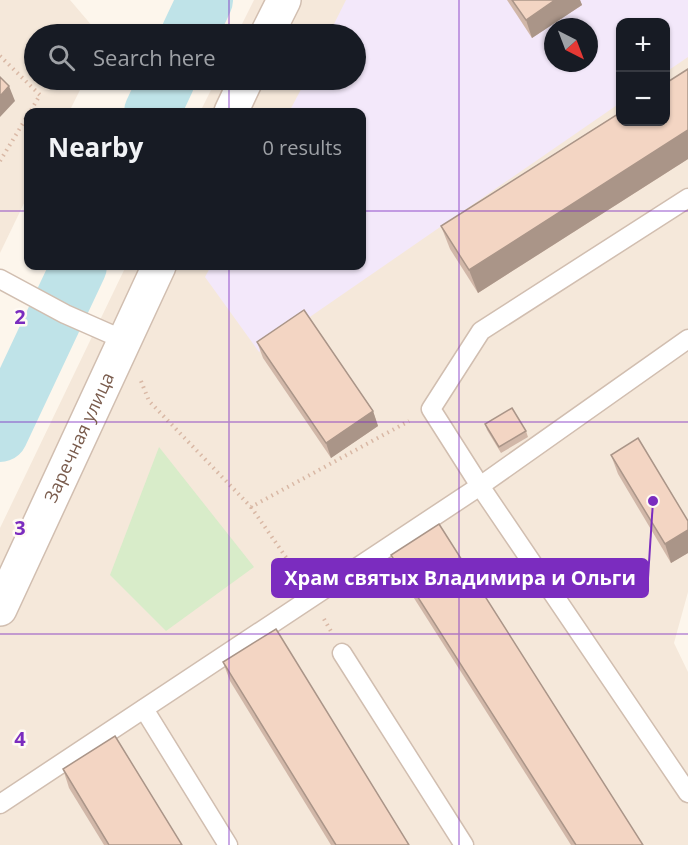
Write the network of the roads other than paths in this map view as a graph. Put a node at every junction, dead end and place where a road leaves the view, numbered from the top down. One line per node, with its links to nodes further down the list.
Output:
1 (284, 0): 2 (street)
2 (272, 24)
3 (241, 90): 4 (street)
4 (233, 108)
5 (688, 198): 10 (lane)
6 (157, 270): 9 (street, Заречная улица)
7 (2, 281): 9 (lane)
8 (688, 339): 10 (lane)
9 (124, 340): 11 (street, Заречная улица)
10 (480, 486): 13 (lane); 14 (lane)
11 (0, 609)
12 (342, 653): 17 (lane)
13 (144, 709): 15 (lane); 16 (lane)
14 (688, 793)
15 (0, 804)
16 (228, 845)
17 (464, 845)

